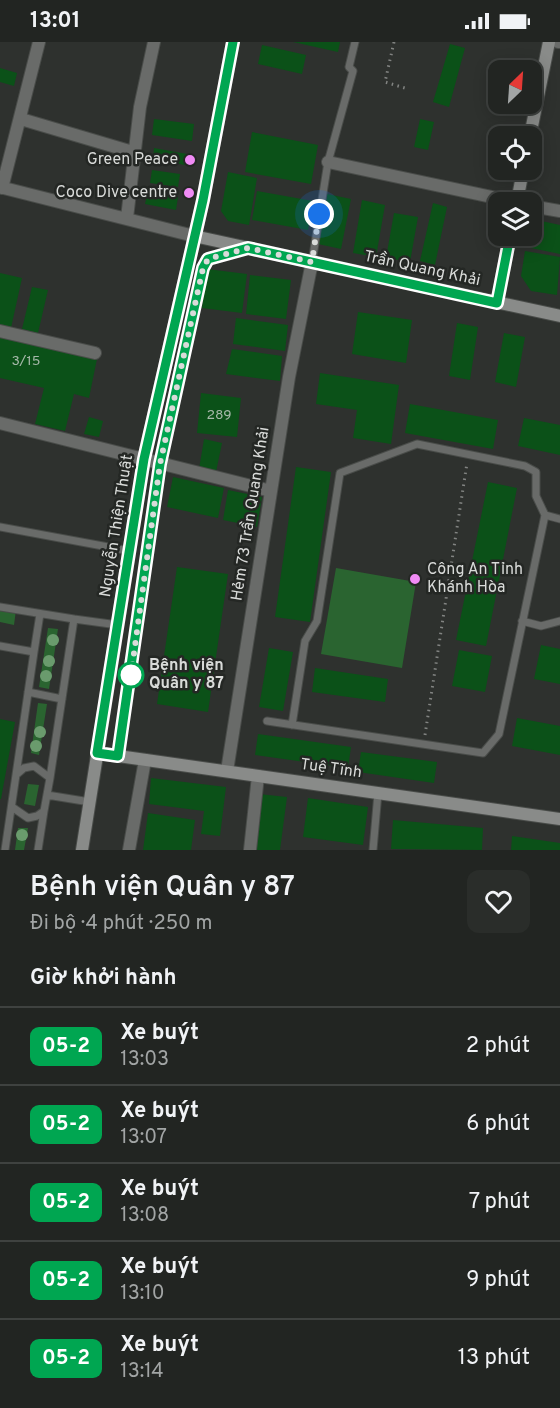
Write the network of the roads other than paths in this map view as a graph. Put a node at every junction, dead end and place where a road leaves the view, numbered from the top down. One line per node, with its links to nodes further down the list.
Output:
1 (39, 42): 6 (street)
2 (154, 42): 8 (street)
3 (233, 42): 15 (street, Nguyễn Thiện Thuật)
4 (355, 42): 9 (lane)
5 (549, 42): 7 (street)
6 (21, 119): 8 (street); 10 (street)
7 (532, 126)
8 (136, 153): 14 (street)
9 (328, 162): 11 (street); 17 (lane)
10 (1, 188): 14 (street)
11 (488, 196)
12 (542, 208): 13 (street)
13 (560, 211)
14 (127, 218): 15 (street)
15 (194, 236): 17 (street); 23 (street, Nguyễn Thiện Thuật)
16 (508, 246): 18 (street)
17 (312, 262): 18 (street, Trần Quang Khải); 24 (street, Hẻm 73 Trần Quang Khải)
18 (497, 303): 19 (street, Trần Quang Khải)
19 (560, 316)
20 (0, 331): 21 (street)
21 (95, 353)
22 (0, 423): 23 (street)
23 (144, 459): 24 (street); 28 (street, Nguyễn Thiện Thuật)
24 (271, 491): 43 (street, Hẻm 73 Trần Quang Khải)
25 (545, 515): 26 (lane); 32 (lane); 40 (lane)
26 (560, 519)
27 (0, 527): 28 (lane)
28 (130, 551): 34 (street, Nguyễn Thiện Thuật)
29 (0, 608): 30 (lane)
30 (40, 614): 31 (lane); 36 (lane)
31 (74, 619): 34 (lane); 38 (lane)
32 (522, 621): 33 (lane); 40 (lane)
33 (560, 621)
34 (118, 626): 41 (street, Nguyễn Thiện Thuật)
35 (0, 646): 36 (lane)
36 (34, 652): 37 (lane)
37 (28, 692): 38 (lane); 44 (lane)
38 (62, 699): 46 (lane)
39 (267, 721): 40 (lane)
40 (292, 725)
41 (97, 753): 42 (street, Tuệ Tĩnh); 49 (street, Nguyễn Thiện Thuật)
42 (146, 760): 43 (street, Tuệ Tĩnh); 56 (street)
43 (227, 771): 45 (street, Tuệ Tĩnh)
44 (17, 774): 46 (lane); 50 (lane)
45 (258, 776): 47 (street, Tuệ Tĩnh); 57 (street)
46 (50, 778): 48 (lane)
47 (378, 793): 52 (street, Tuệ Tĩnh); 58 (lane)
48 (47, 795): 49 (lane); 51 (lane)
49 (90, 802): 55 (street, Nguyễn Thiện Thuật)
50 (12, 807): 51 (lane); 53 (lane)
51 (44, 811): 54 (lane)
52 (560, 819)
53 (5, 850)
54 (38, 850)
55 (82, 850)
56 (129, 850)
57 (250, 850)
58 (373, 850)

